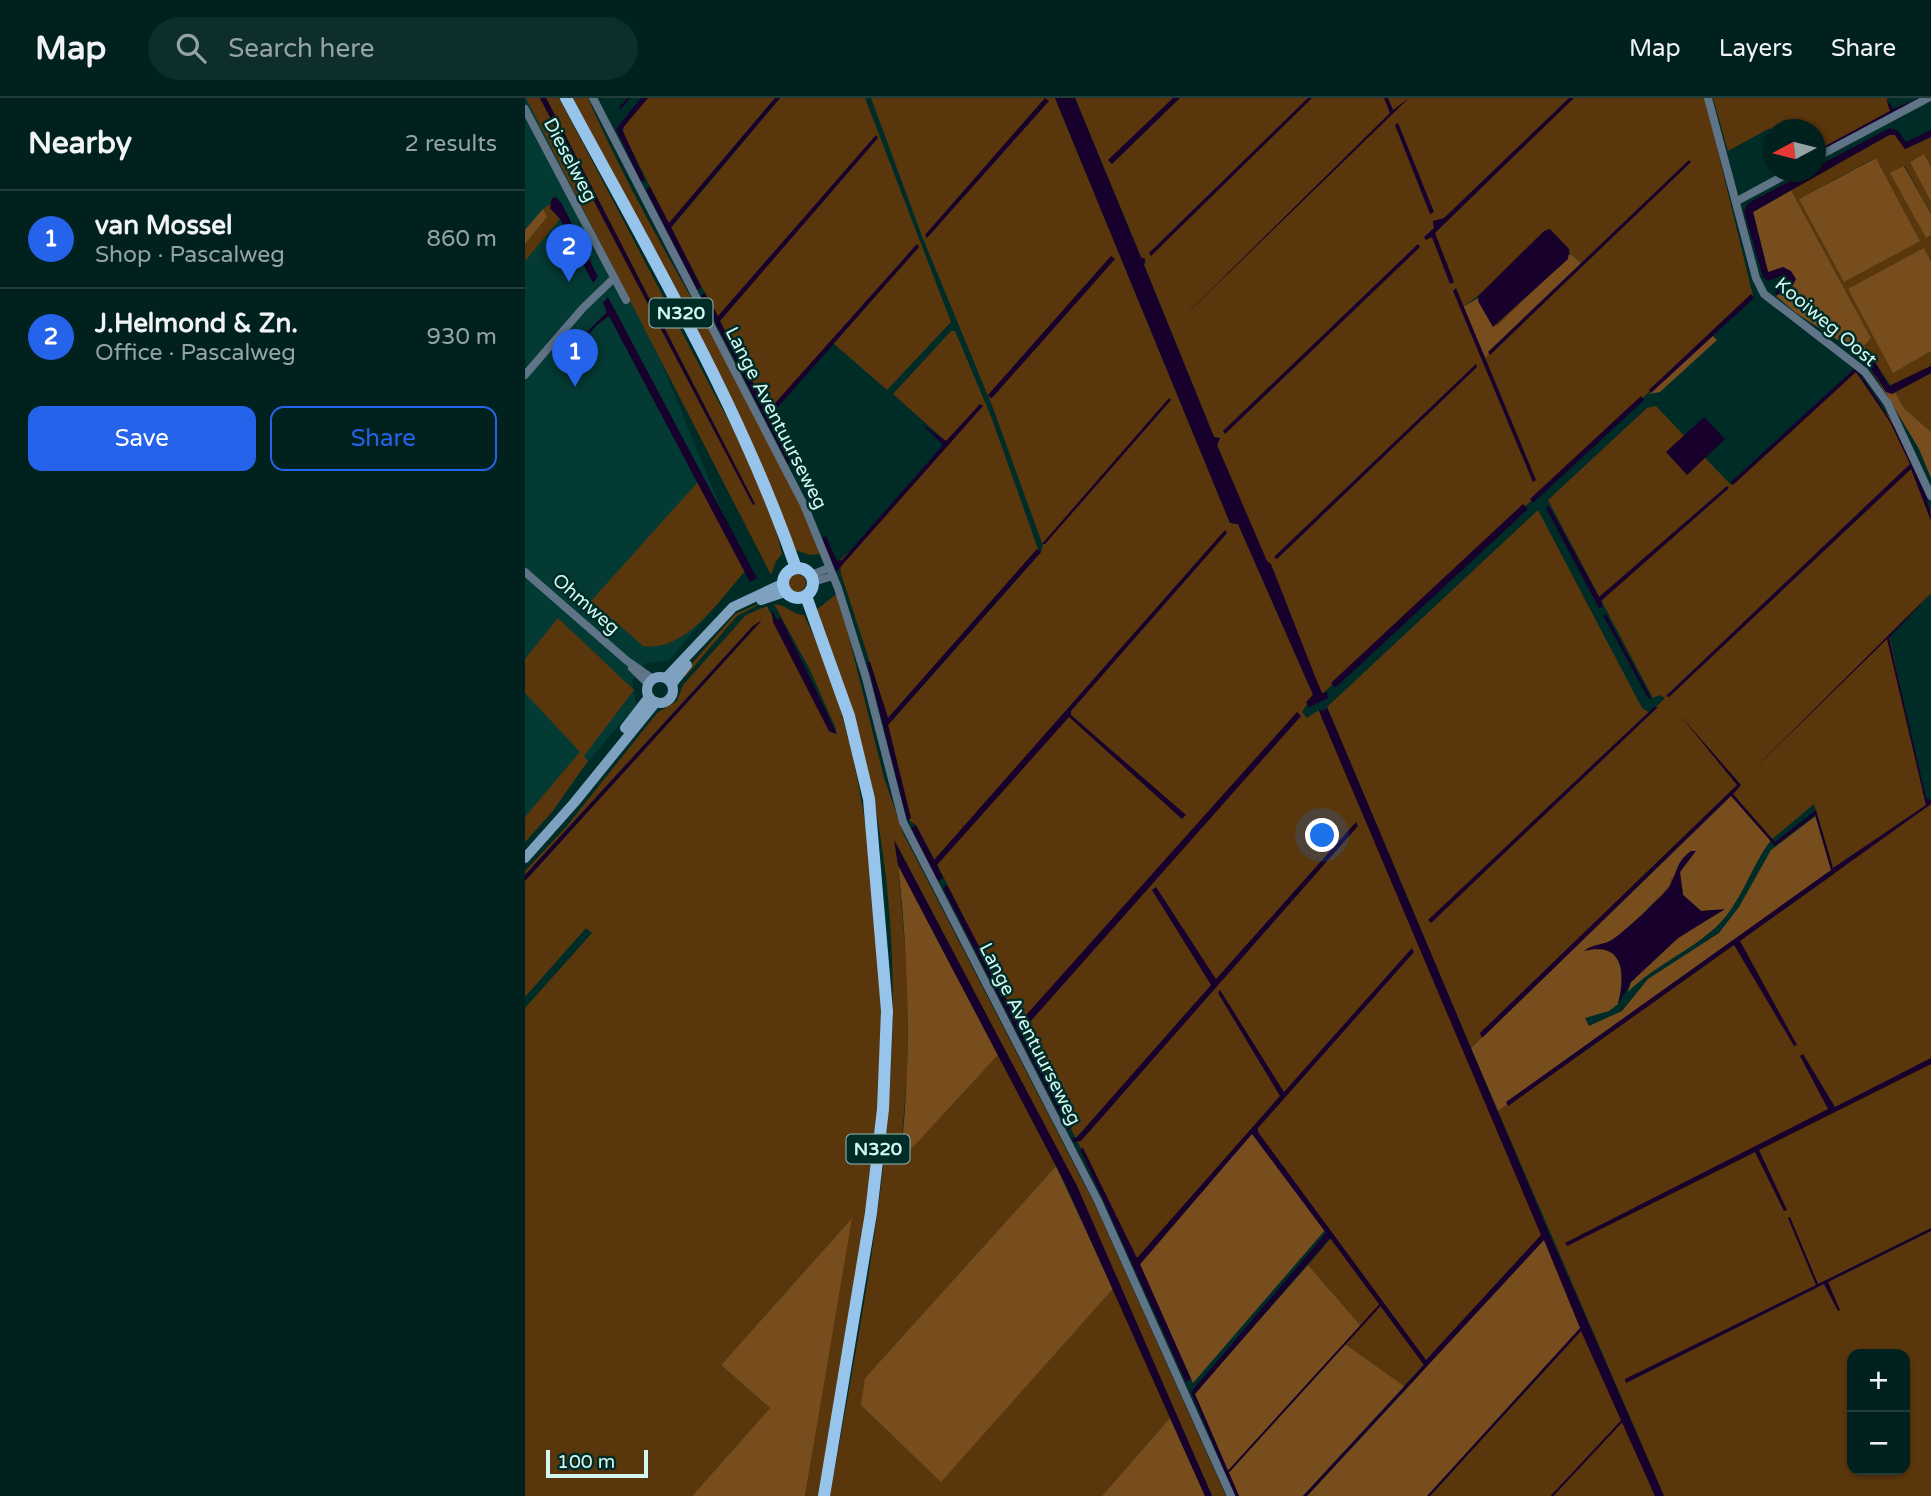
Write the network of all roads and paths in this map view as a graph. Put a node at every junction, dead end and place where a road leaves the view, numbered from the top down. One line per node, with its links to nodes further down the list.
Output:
1 (566, 98): 13 (main road, N320)
2 (593, 98): 15 (street, Lange Aventuurseweg)
3 (1708, 98): 8 (street, Kooiweg Oost)
4 (1928, 98): 6 (street)
5 (525, 110): 9 (street, Dieselweg)
6 (1826, 153)
7 (1772, 182): 8 (street)
8 (1737, 201): 12 (street, Kooiweg Oost)
9 (614, 278): 10 (street, Dieselweg); 11 (street)
10 (626, 300)
11 (525, 375)
12 (1931, 496)
13 (793, 569): 16 (main road); 17 (main road)
14 (525, 572): 19 (street, Ohmweg)
15 (831, 572): 16 (street); 25 (street, Lange Aventuurseweg)
16 (812, 578): 18 (main road)
17 (783, 588): 18 (main road); 20 (street)
18 (803, 597): 24 (main road, N320)
19 (650, 681): 20 (street); 21 (street)
20 (669, 681): 21 (street)
21 (652, 699): 22 (street); 23 (street)
22 (525, 850)
23 (525, 858)
24 (824, 1496)
25 (1231, 1496)

